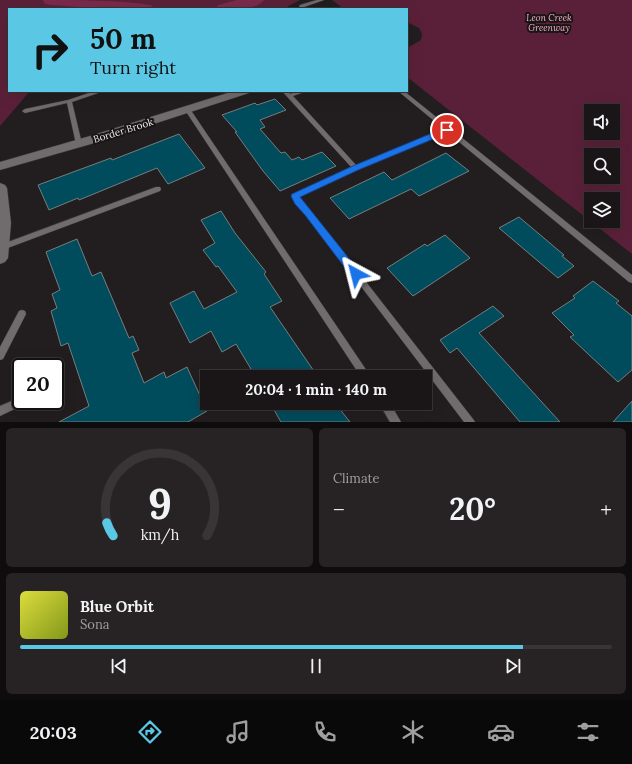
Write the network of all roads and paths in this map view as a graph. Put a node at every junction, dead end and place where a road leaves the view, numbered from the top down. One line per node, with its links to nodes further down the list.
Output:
1 (322, 0): 2 (lane)
2 (301, 8)
3 (98, 92): 7 (lane)
4 (239, 92): 8 (street, Border Brook)
5 (402, 92): 10 (lane)
6 (287, 93): 13 (lane)
7 (69, 101): 9 (lane); 11 (lane)
8 (188, 110): 11 (street, Border Brook); 20 (lane)
9 (25, 111)
10 (447, 130): 13 (lane); 17 (lane)
11 (79, 144): 12 (street, Border Brook)
12 (0, 166)
13 (356, 168): 25 (lane)
14 (0, 188): 16 (street)
15 (158, 189): 16 (lane)
16 (1, 252)
17 (632, 280)
18 (22, 314): 19 (lane)
19 (0, 356)
20 (361, 370)
21 (12, 406): 23 (lane)
22 (388, 410): 24 (lane)
23 (0, 411)
24 (396, 422)
25 (470, 422)

